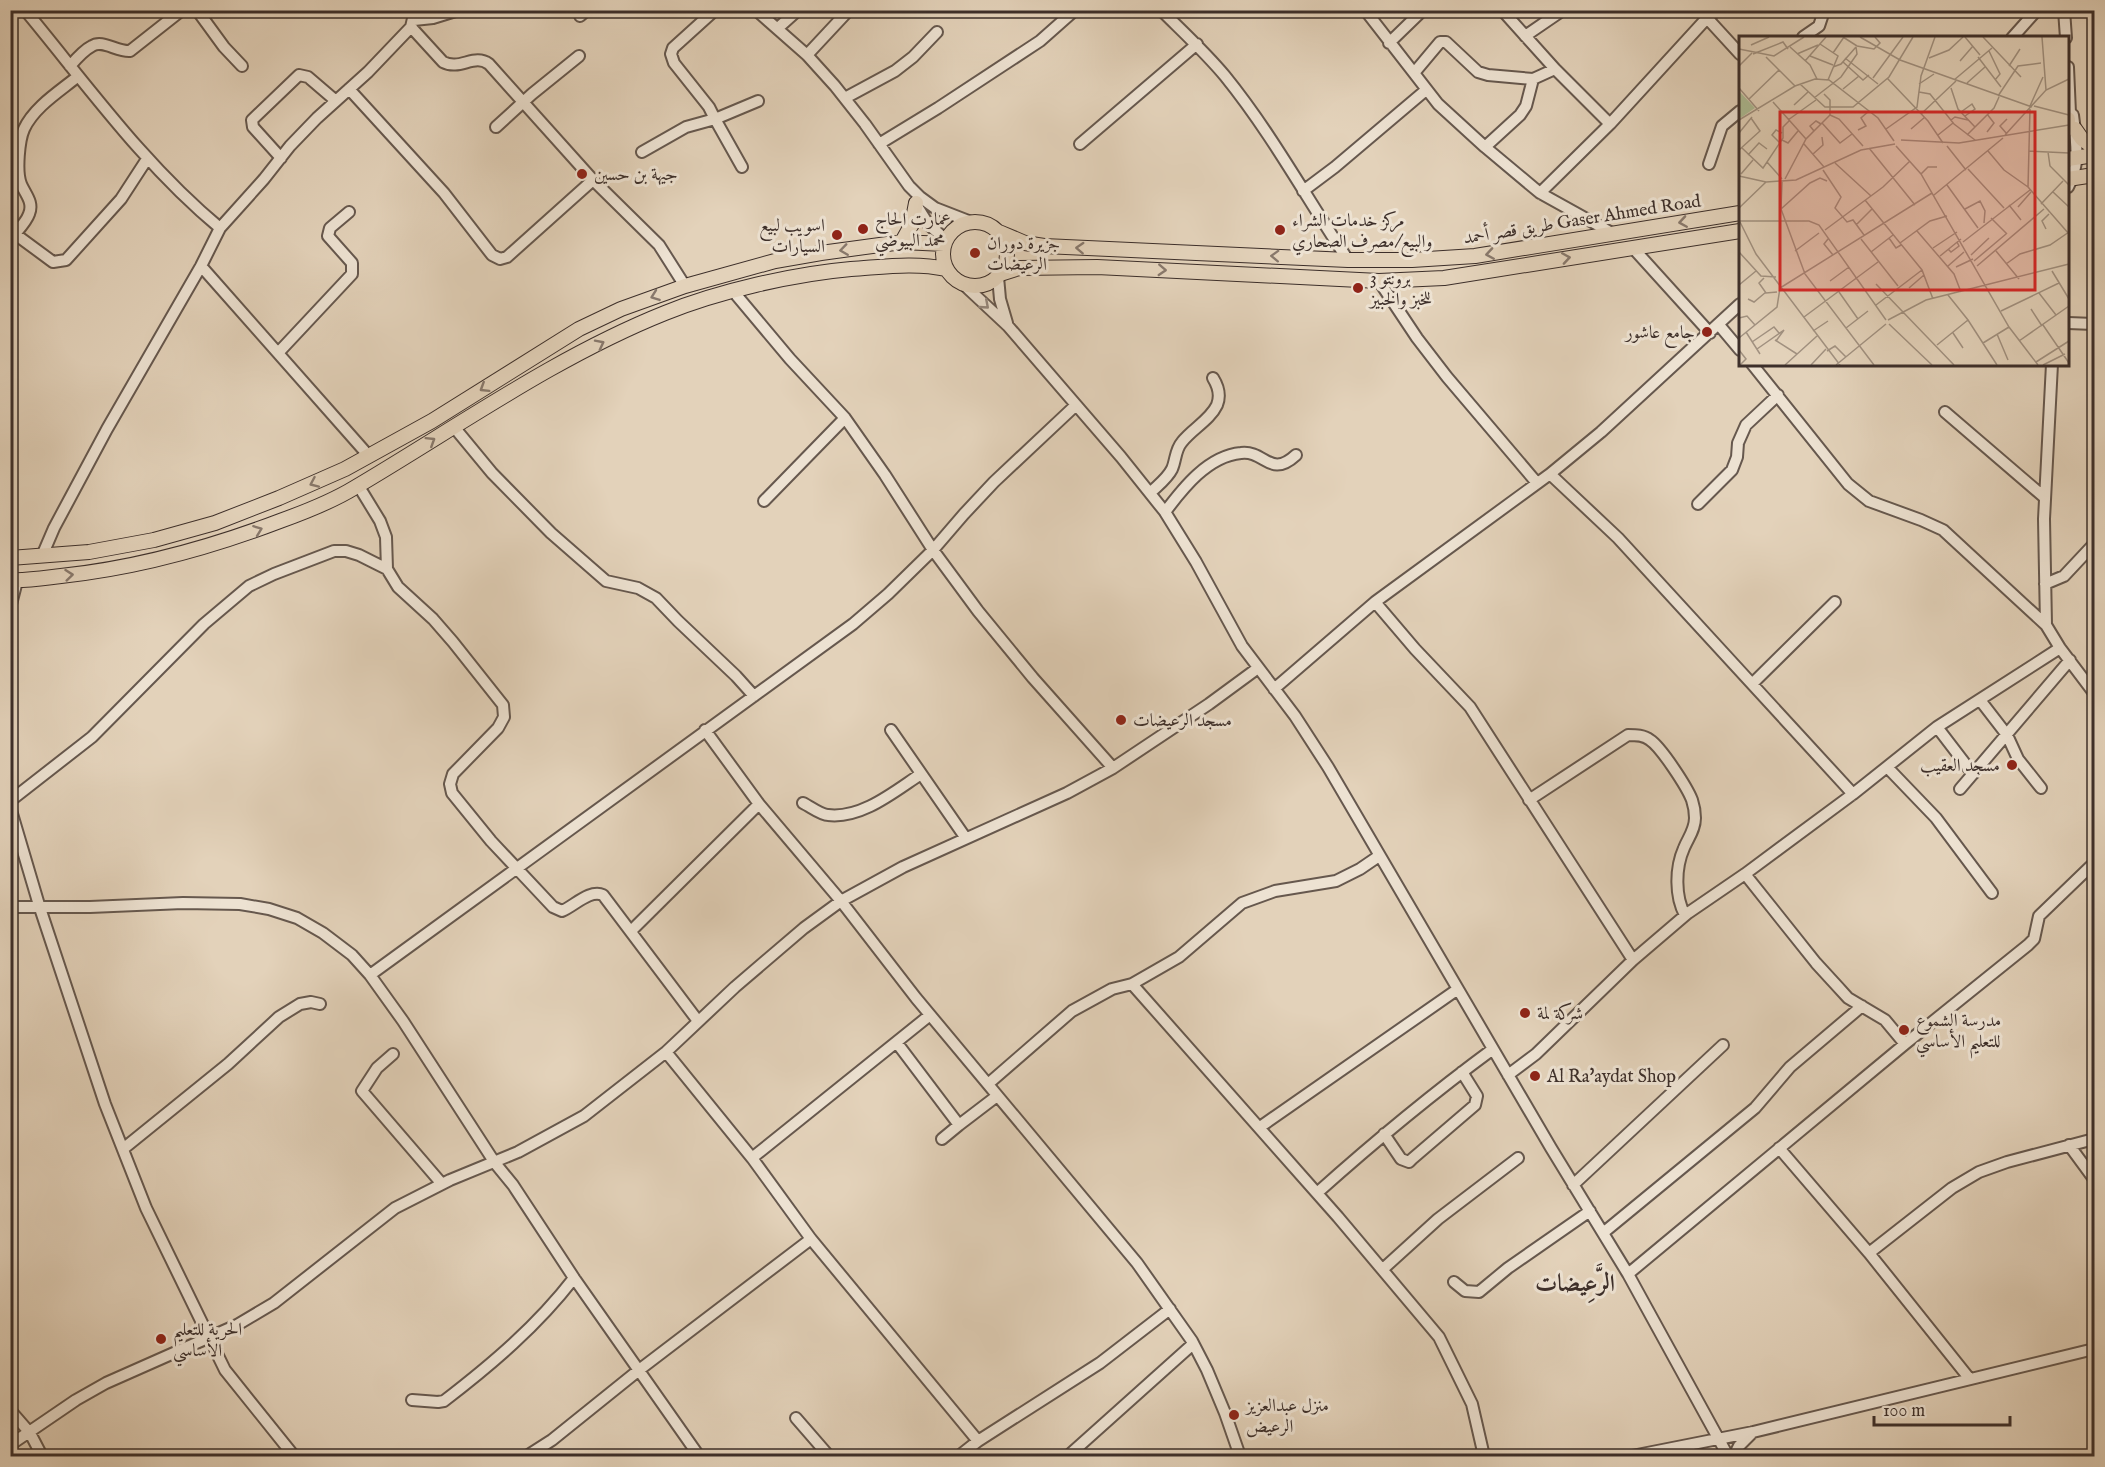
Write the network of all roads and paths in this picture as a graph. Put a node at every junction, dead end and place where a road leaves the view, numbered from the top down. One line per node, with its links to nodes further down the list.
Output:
1 (25, 10): 32 (street)
2 (182, 10): 32 (street)
3 (197, 10): 33 (street)
4 (459, 10): 20 (street)
5 (715, 10): 46 (street)
6 (756, 10): 21 (street)
7 (798, 10): 21 (street)
8 (849, 10): 30 (street)
9 (1075, 10): 50 (street)
10 (1365, 10): 27 (street)
11 (1423, 10): 27 (street)
12 (1502, 10): 23 (street)
13 (1563, 10): 23 (street)
14 (1717, 10): 19 (street)
15 (1820, 10): 24 (street)
16 (2037, 10): 25 (street)
17 (2064, 10): 26 (street)
18 (1166, 12): 28 (street)
19 (1707, 18): 29 (street); 48 (street)
20 (413, 19): 38 (street); 43 (street)
21 (778, 28): 30 (street)
22 (937, 32): 40 (street)
23 (1525, 36): 34 (street)
24 (1804, 36)
25 (2014, 36)
26 (2066, 36)
27 (1389, 42): 35 (street)
28 (1197, 44): 51 (street); 66 (street)
29 (1739, 53)
30 (807, 55): 40 (street)
31 (579, 56): 43 (street)
32 (69, 66): 36 (street)
33 (242, 66)
34 (1555, 69): 37 (street); 48 (street)
35 (1414, 73): 37 (street); 39 (street)
36 (77, 77): 58 (street); 61 (street)
37 (1533, 79): 52 (street)
38 (349, 89): 41 (street); 63 (street)
39 (1426, 90): 52 (street); 66 (street)
40 (845, 98): 50 (street)
41 (336, 101): 56 (street); 56 (street)
42 (758, 101): 46 (street)
43 (523, 103): 49 (street); 63 (street)
44 (2069, 104): 47 (street)
45 (1739, 112): 59 (street)
46 (715, 119): 54 (street); 60 (street)
47 (2070, 122): 53 (main road); 57 (street)
48 (1610, 124): 67 (street)
49 (496, 127)
50 (879, 144): 65 (street)
51 (1080, 144)
52 (1485, 147): 67 (street)
53 (2094, 148)
54 (642, 152)
55 (2094, 155): 57 (main road)
56 (281, 158): 72 (street)
57 (2072, 158): 64 (street)
58 (147, 159): 72 (street); 76 (street)
59 (1709, 164)
60 (742, 166)
61 (15, 174): 76 (street)
62 (2094, 175): 64 (main road)
63 (592, 180): 86 (street)
64 (2069, 181)
65 (909, 186): 68 (street); 71 (street)
66 (1302, 190): 80 (street)
67 (1540, 193): 75 (street)
68 (916, 203): 77 (main road); 78 (street)
69 (349, 212): 95 (street)
70 (1739, 213): 75 (main road, طريق قصر أحمد Gaser Ahmed Road, one-way to 75)
71 (971, 222): 74 (main road); 78 (main road)
72 (220, 228): 81 (street)
73 (1739, 231): 79 (main road, طريق قصر أحمد Gaser Ahmed Road)
74 (999, 232): 80 (main road, طريق قصر أحمد Gaser Ahmed Road, one-way to 74); 83 (main road)
75 (1612, 233): 80 (main road, طريق قصر أحمد Gaser Ahmed Road, one-way to 80)
76 (13, 237)
77 (902, 242): 78 (main road); 86 (main road, one-way to 86)
78 (945, 242): 82 (main road)
79 (1633, 248): 84 (main road, طريق قصر أحمد Gaser Ahmed Road, one-way to 79); 93 (street)
80 (1348, 260)
81 (201, 267): 95 (street); 117 (street)
82 (946, 269): 85 (main road); 87 (main road)
83 (999, 276): 84 (main road, طريق قصر أحمد Gaser Ahmed Road, one-way to 84); 85 (main road); 92 (street)
84 (1379, 281): 107 (street)
85 (962, 283): 92 (street, one-way to 92)
86 (685, 286): 104 (main road, one-way to 104)
87 (733, 291): 102 (street); 103 (main road, one-way to 87)
88 (1739, 305): 91 (street)
89 (2069, 323): 90 (street)
90 (2094, 324)
91 (1719, 325): 93 (street); 94 (street)
92 (1008, 326): 100 (street)
93 (1710, 333): 106 (street)
94 (1739, 349)
95 (278, 353): 104 (street)
96 (1754, 366): 99 (street)
97 (2052, 366): 110 (street)
98 (1213, 378): 109 (street)
99 (1778, 395): 112 (street); 124 (street)
100 (1076, 405): 109 (street); 115 (street)
101 (1945, 412): 110 (street)
102 (845, 418): 111 (street); 115 (street)
103 (454, 427): 108 (main road, one-way to 103); 131 (street)
104 (368, 454): 117 (main road, one-way to 117)
105 (1296, 455): 113 (street)
106 (1550, 474): 107 (street); 128 (street)
107 (1537, 483): 121 (street)
108 (358, 485): 118 (street); 119 (main road, one-way to 108)
109 (1150, 493): 113 (street)
110 (2044, 497): 120 (street)
111 (764, 501)
112 (1698, 504)
113 (1165, 512): 127 (street)
114 (2094, 544): 120 (street)
115 (933, 550): 131 (street); 138 (street)
116 (12, 556): 117 (main road)
117 (42, 556)
118 (387, 569): 145 (street); 152 (street)
119 (14, 580): 123 (street)
120 (2045, 584): 124 (street)
121 (1375, 602): 129 (street); 144 (street)
122 (1835, 602): 128 (street)
123 (10, 608)
124 (2046, 625): 125 (street)
125 (2060, 648): 126 (street); 132 (street)
126 (2070, 660): 130 (street); 136 (street)
127 (1258, 668): 129 (street); 138 (street)
128 (1752, 684): 143 (street)
129 (1274, 689): 150 (street)
130 (2094, 693)
131 (754, 696): 134 (street)
132 (1980, 700): 133 (street); 136 (street)
133 (1936, 727): 137 (street); 140 (street)
134 (705, 730): 147 (street); 152 (street)
135 (891, 730): 139 (street)
136 (2007, 735): 140 (street); 141 (street)
137 (1887, 767): 143 (street); 154 (street)
138 (1113, 768): 149 (street)
139 (921, 774): 146 (street); 149 (street)
140 (1973, 774): 142 (street)
141 (2041, 788)
142 (1960, 789)
143 (1853, 794): 153 (street)
144 (1529, 800): 158 (street); 160 (street)
145 (10, 801)
146 (803, 803)
147 (759, 804): 155 (street); 159 (street)
148 (10, 807): 156 (street)
149 (965, 837): 155 (street)
150 (1380, 856): 162 (street); 163 (street)
151 (2094, 862): 169 (street)
152 (517, 868): 159 (street); 161 (street)
153 (1745, 874): 158 (street); 165 (street)
154 (1992, 893)
155 (841, 901): 166 (street); 167 (street)
156 (39, 906): 157 (street); 161 (street); 185 (street)
157 (10, 907)
158 (1685, 915): 160 (street)
159 (631, 931): 167 (street)
160 (1633, 960): 175 (street)
161 (370, 975): 188 (street)
162 (1132, 984): 176 (street); 179 (street)
163 (1458, 989): 171 (street); 179 (street)
164 (320, 1004): 185 (street)
165 (1862, 1006): 169 (street); 194 (street)
166 (930, 1015): 168 (street); 176 (street)
167 (698, 1021): 172 (street)
168 (897, 1043): 178 (street); 186 (street)
169 (1905, 1044): 184 (street)
170 (1723, 1045): 191 (street)
171 (1494, 1049): 174 (street); 175 (street)
172 (666, 1052): 186 (street); 188 (street)
173 (393, 1054): 190 (street)
174 (1462, 1072): 180 (street); 180 (street)
175 (1508, 1075): 191 (street)
176 (988, 1084): 177 (street)
177 (997, 1096): 178 (street); 201 (street)
178 (959, 1125): 181 (street)
179 (1260, 1127): 192 (street)
180 (1384, 1134): 192 (street)
181 (942, 1139)
182 (2094, 1139): 183 (street)
183 (2069, 1145): 189 (street); 196 (street)
184 (1779, 1148): 196 (street); 198 (street)
185 (123, 1149): 202 (street)
186 (752, 1158): 195 (street)
187 (1518, 1158): 197 (street)
188 (495, 1163): 190 (street); 199 (street)
189 (2094, 1179)
190 (442, 1184): 202 (street)
191 (1573, 1185): 193 (street)
192 (1317, 1193): 197 (street)
193 (1590, 1211): 194 (street); 200 (street)
194 (1603, 1233): 198 (street)
195 (811, 1239): 205 (street); 213 (street)
196 (1869, 1253): 206 (street)
197 (1383, 1269): 223 (street)
198 (1628, 1274): 212 (street)
199 (574, 1278): 205 (street); 207 (street)
200 (1454, 1282)
201 (1170, 1309): 203 (street); 213 (street)
202 (208, 1339): 211 (street); 216 (street)
203 (1194, 1344): 221 (street); 222 (street)
204 (2094, 1349): 206 (street)
205 (639, 1370): 217 (street); 218 (street)
206 (1969, 1378): 210 (street)
207 (412, 1400)
208 (10, 1410): 211 (street)
209 (796, 1418): 219 (street)
210 (1753, 1432): 212 (street); 226 (street)
211 (30, 1433): 214 (street); 215 (street)
212 (1717, 1438): 224 (street); 225 (street)
213 (978, 1441): 220 (street)
214 (10, 1445)
215 (42, 1456)
216 (294, 1456)
217 (527, 1456)
218 (699, 1456)
219 (829, 1456)
220 (959, 1456)
221 (1068, 1456)
222 (1240, 1456)
223 (1484, 1456)
224 (1632, 1456)
225 (1728, 1456)
226 (1734, 1456)

